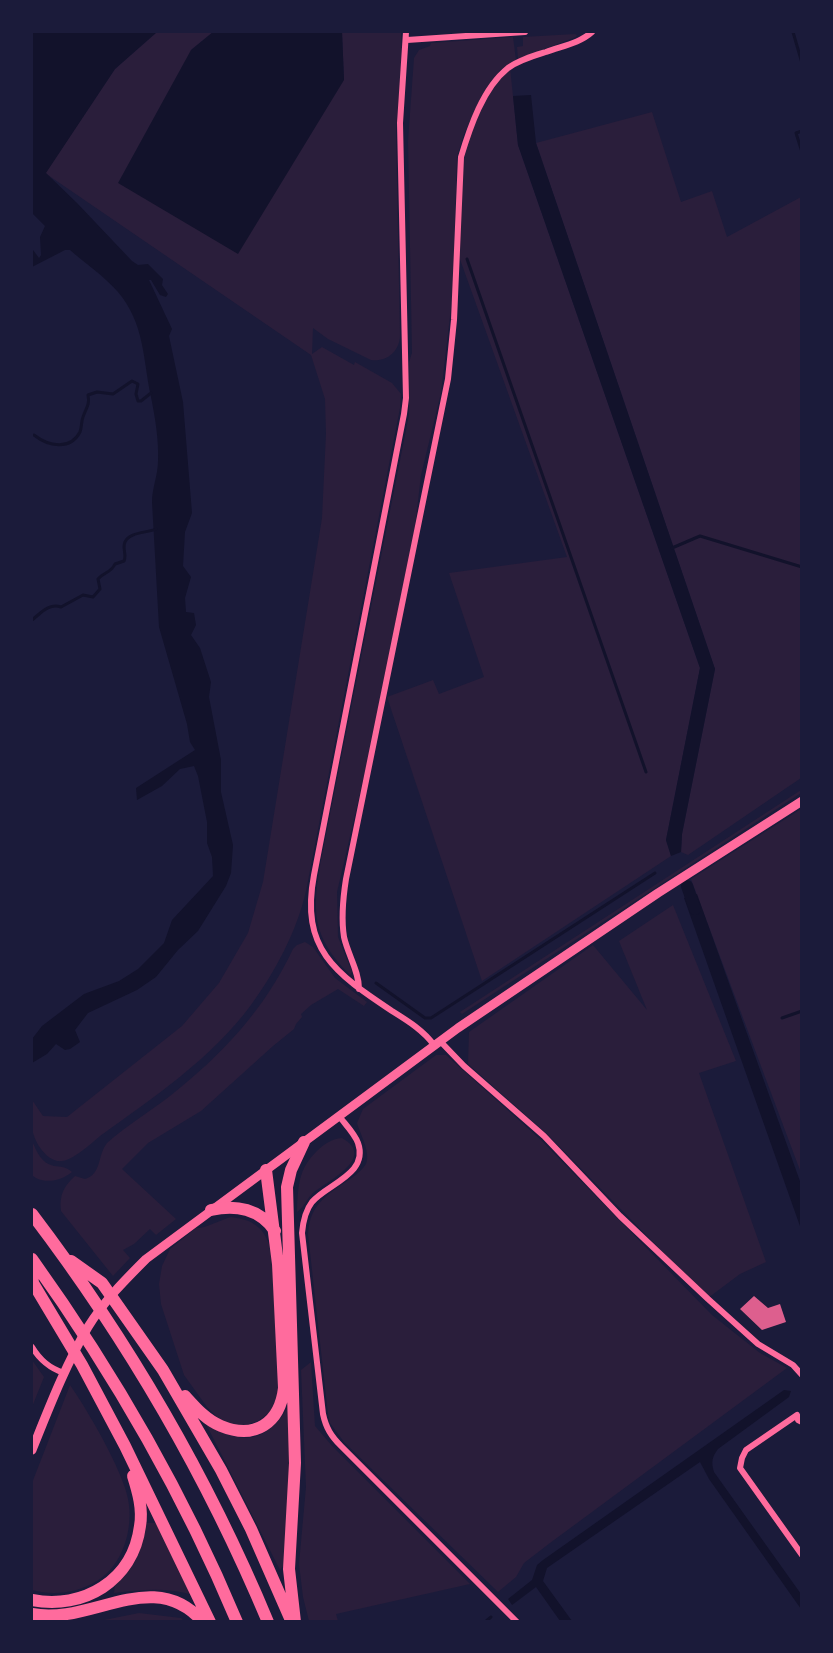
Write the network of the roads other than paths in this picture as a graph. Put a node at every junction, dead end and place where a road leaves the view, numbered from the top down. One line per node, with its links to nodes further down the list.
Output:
1 (406, 32): 4 (street)
2 (525, 32): 4 (street)
3 (592, 32): 6 (street)
4 (407, 40): 6 (street)
5 (801, 801): 7 (main road)
6 (359, 989): 7 (street)
7 (437, 1043): 8 (main road); 21 (street)
8 (339, 1116): 9 (main road); 35 (street)
9 (304, 1142): 10 (main road); 11 (highway)
10 (266, 1170): 11 (highway); 12 (main road); 14 (highway)
11 (287, 1187): 34 (highway)
12 (211, 1210): 14 (highway); 20 (main road)
13 (32, 1214): 15 (highway)
14 (275, 1231): 19 (highway)
15 (64, 1256): 19 (highway); 33 (highway)
16 (32, 1259): 32 (highway)
17 (32, 1273): 25 (highway)
18 (32, 1347): 20 (street)
19 (163, 1370): 34 (highway)
20 (64, 1373): 26 (main road)
21 (801, 1375)
22 (801, 1409): 23 (street)
23 (796, 1415): 24 (street); 27 (street)
24 (801, 1422)
25 (125, 1446): 28 (highway); 31 (highway)
26 (32, 1450)
27 (801, 1555)
28 (32, 1600)
29 (32, 1614): 30 (highway)
30 (203, 1622)
31 (210, 1622)
32 (237, 1622)
33 (268, 1622)
34 (294, 1622)
35 (517, 1622)

